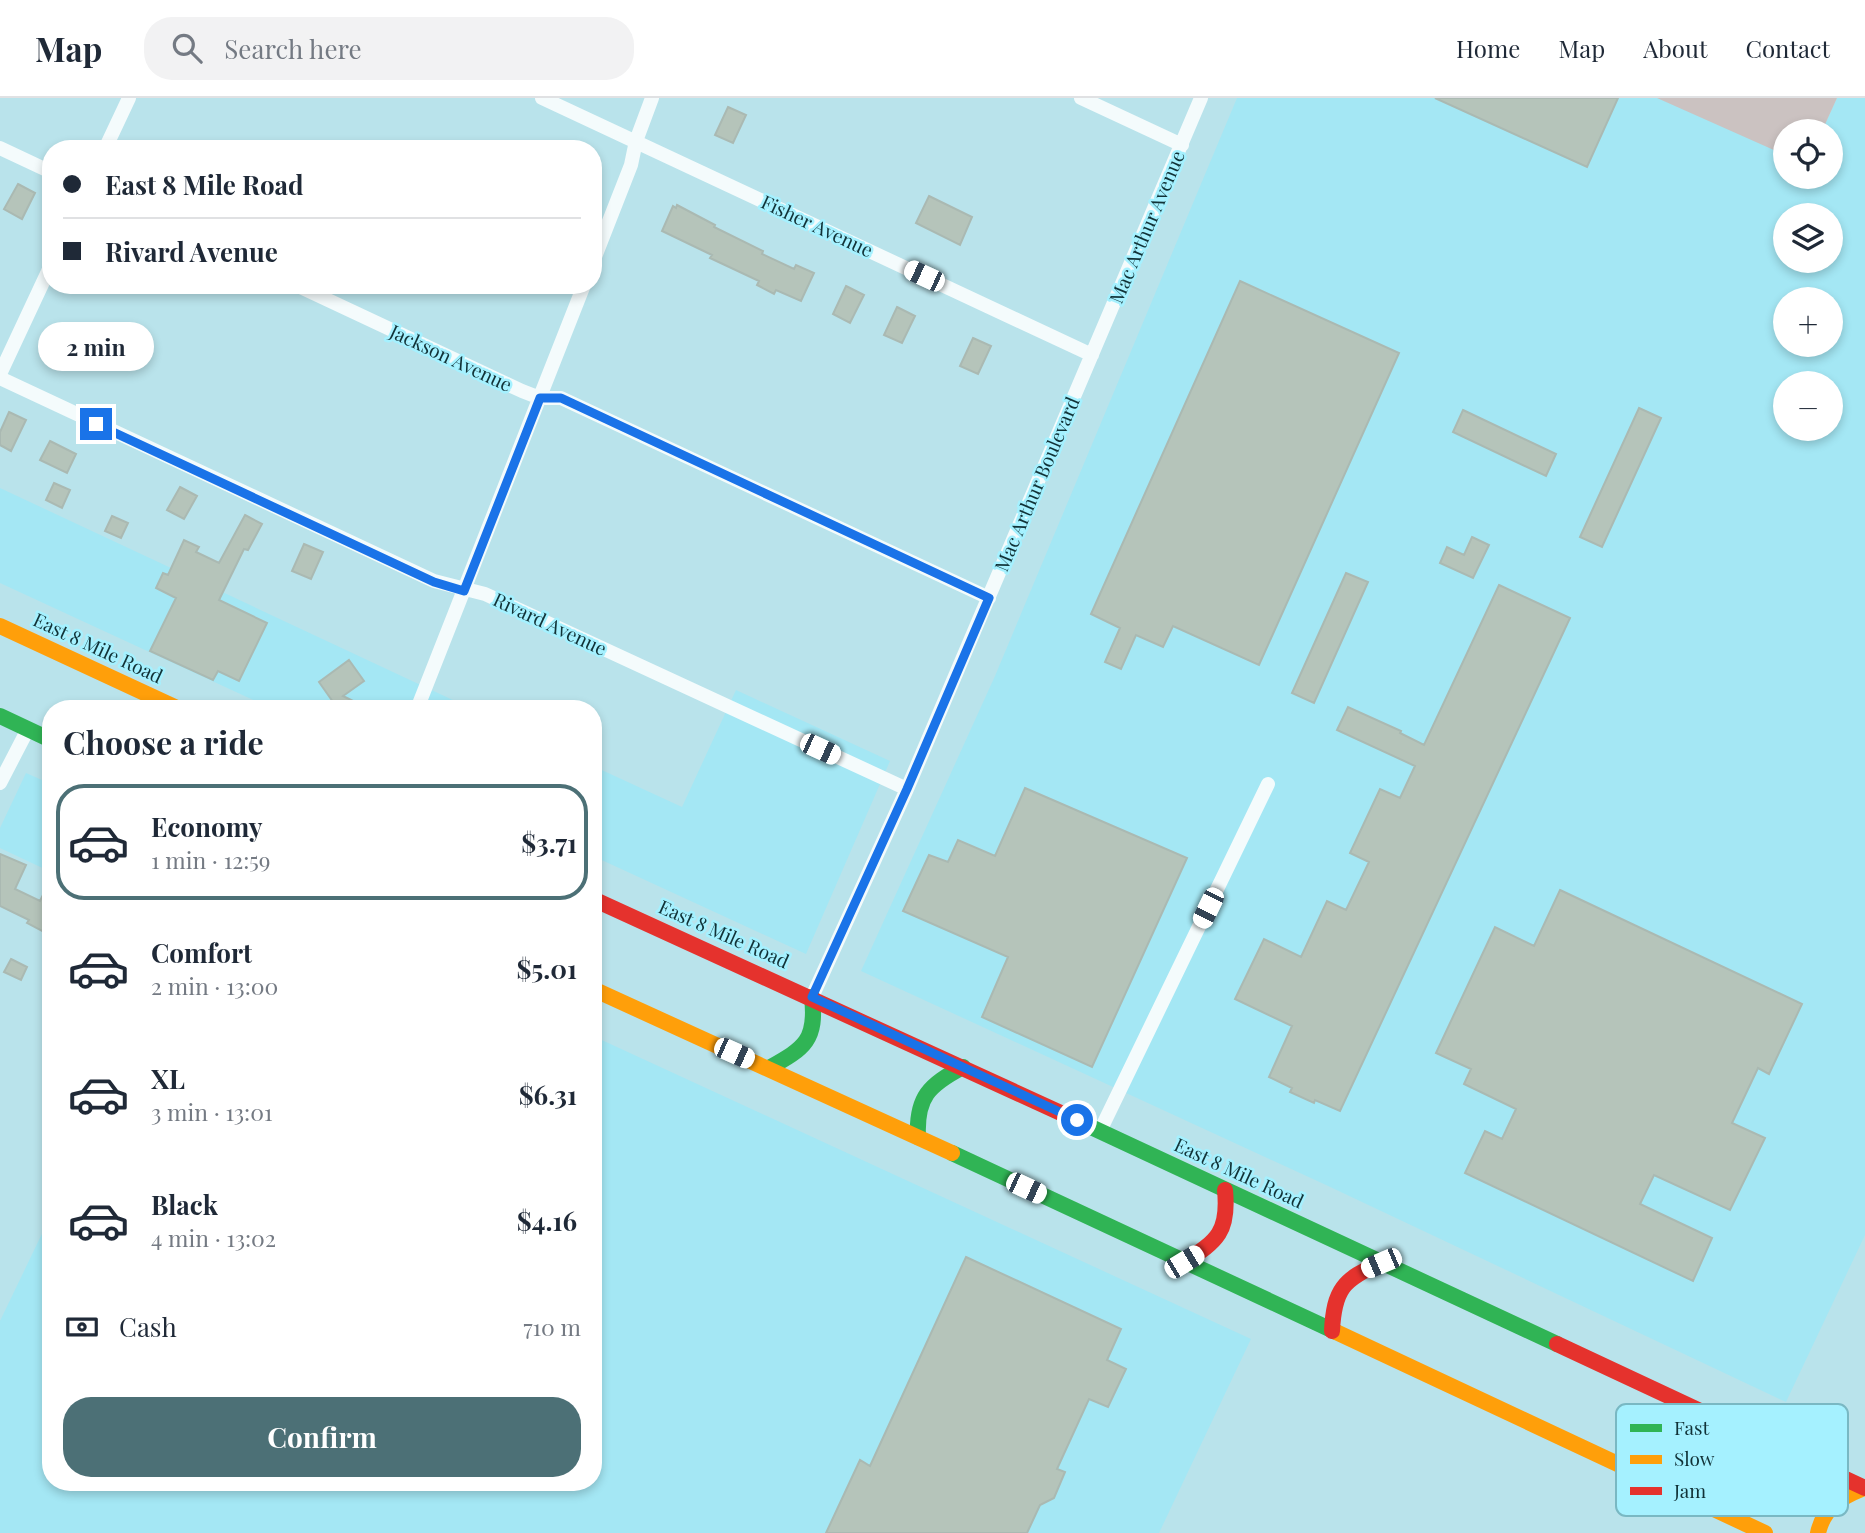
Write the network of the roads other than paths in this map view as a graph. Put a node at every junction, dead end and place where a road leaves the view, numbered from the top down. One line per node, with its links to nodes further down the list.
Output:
1 (129, 98): 6 (street)
2 (542, 98): 7 (street, Fisher Avenue)
3 (652, 98): 7 (street)
4 (1081, 98): 8 (street)
5 (1201, 98): 8 (street, Mac Arthur Avenue)
6 (109, 140)
7 (636, 141): 11 (street); 15 (street, Fisher Avenue)
8 (1182, 145): 15 (street, Mac Arthur Avenue)
9 (0, 148): 10 (street)
10 (42, 168)
11 (602, 239)
12 (42, 285): 16 (street)
13 (315, 294): 17 (street, Jackson Avenue)
14 (580, 294): 17 (street)
15 (1092, 355): 19 (street, Mac Arthur Boulevard)
16 (0, 376): 18 (street, Rivard Avenue)
17 (540, 398): 18 (street); 19 (street, Jackson Avenue)
18 (464, 591): 22 (street); 28 (street, Rivard Avenue)
19 (989, 598): 28 (street, Mac Arthur Boulevard)
20 (0, 626): 21 (highway, East 8 Mile Road)
21 (159, 700)
22 (421, 700)
23 (0, 716): 24 (highway)
24 (28, 729): 25 (highway); 26 (street)
25 (42, 736)
26 (0, 783)
27 (1268, 784): 34 (street)
28 (907, 789): 31 (street, Mac Arthur Boulevard)
29 (602, 903): 31 (highway, East 8 Mile Road)
30 (602, 993): 33 (highway)
31 (812, 997): 32 (highway, East 8 Mile Road); 33 (highway)
32 (963, 1067): 34 (highway, East 8 Mile Road); 35 (highway)
33 (769, 1068): 35 (highway)
34 (1100, 1131): 36 (highway, East 8 Mile Road)
35 (918, 1137): 37 (highway)
36 (1225, 1190): 37 (highway); 38 (highway, East 8 Mile Road)
37 (1184, 1262): 39 (highway)
38 (1381, 1263): 39 (highway); 40 (highway, East 8 Mile Road)
39 (1332, 1331): 41 (highway)
40 (1684, 1404)
41 (1616, 1464)
42 (1848, 1481): 43 (highway, East 8 Mile Road)
43 (1864, 1488): 44 (highway)
44 (1848, 1496)
45 (1728, 1516): 47 (highway)
46 (1823, 1516): 48 (highway)
47 (1765, 1533)
48 (1818, 1533)

